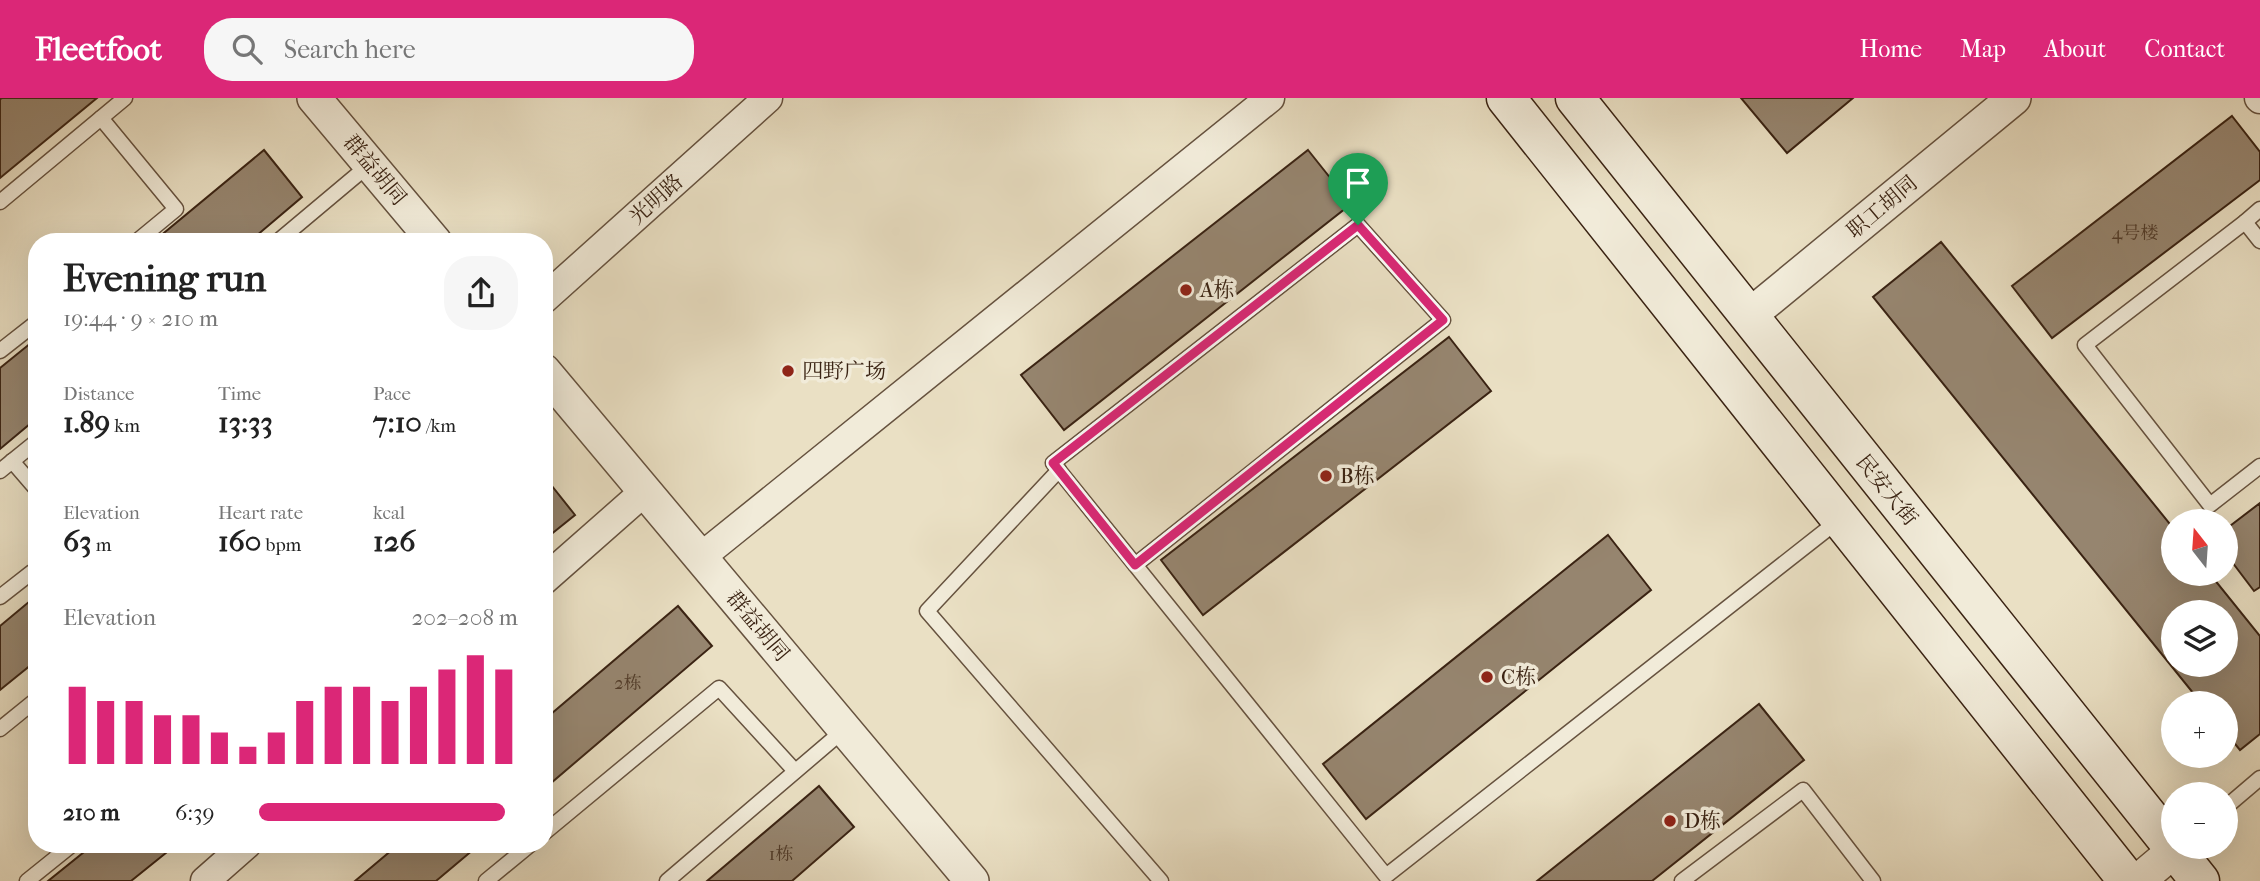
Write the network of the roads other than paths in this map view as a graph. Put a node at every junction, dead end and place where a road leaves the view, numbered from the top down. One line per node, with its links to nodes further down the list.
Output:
1 (125, 98): 8 (lane)
2 (314, 98): 9 (street, 群益胡同)
3 (768, 98): 17 (street, 光明路)
4 (1270, 98): 30 (street)
5 (1506, 98): 29 (main road)
6 (1575, 98): 18 (main road, 民安大街)
7 (2014, 98): 18 (street, 职工胡同)
8 (101, 118): 10 (lane); 13 (lane)
9 (370, 164): 14 (lane); 15 (street, 群益胡同)
10 (0, 202)
11 (2260, 209): 12 (lane)
12 (2245, 222): 16 (lane); 24 (lane)
13 (147, 233)
14 (287, 233)
15 (428, 233)
16 (2260, 241)
17 (553, 291)
18 (1749, 316): 42 (main road, 民安大街)
19 (28, 329): 20 (lane)
20 (0, 351)
21 (553, 383): 28 (street, 群益胡同)
22 (28, 448): 23 (lane)
23 (12, 461): 26 (lane); 27 (lane)
24 (2260, 466)
25 (1059, 470): 31 (lane); 31 (lane); 54 (lane)
26 (0, 471)
27 (28, 480)
28 (645, 491): 30 (street, 群益胡同); 32 (street)
29 (1840, 519): 48 (lane); 57 (main road)
30 (701, 557): 37 (street, 群益胡同)
31 (1135, 565): 48 (lane)
32 (553, 572)
33 (28, 575): 34 (lane)
34 (0, 597)
35 (28, 706): 36 (lane)
36 (0, 729)
37 (845, 729): 38 (lane); 53 (street, 群益胡同)
38 (795, 771): 41 (lane); 52 (lane)
39 (2260, 778): 40 (lane)
40 (2238, 797)
41 (553, 826)
42 (2161, 829)
43 (63, 853): 49 (lane)
44 (237, 853): 50 (street)
45 (520, 853): 51 (lane)
46 (2163, 859): 58 (street)
47 (2184, 859): 59 (main road, 民安大街)
48 (1388, 878)
49 (27, 881)
50 (205, 881)
51 (486, 881)
52 (667, 881)
53 (972, 881)
54 (1161, 881)
55 (1682, 881): 56 (lane)
56 (1873, 881)
57 (2128, 881)
58 (2138, 881)
59 (2200, 881)

